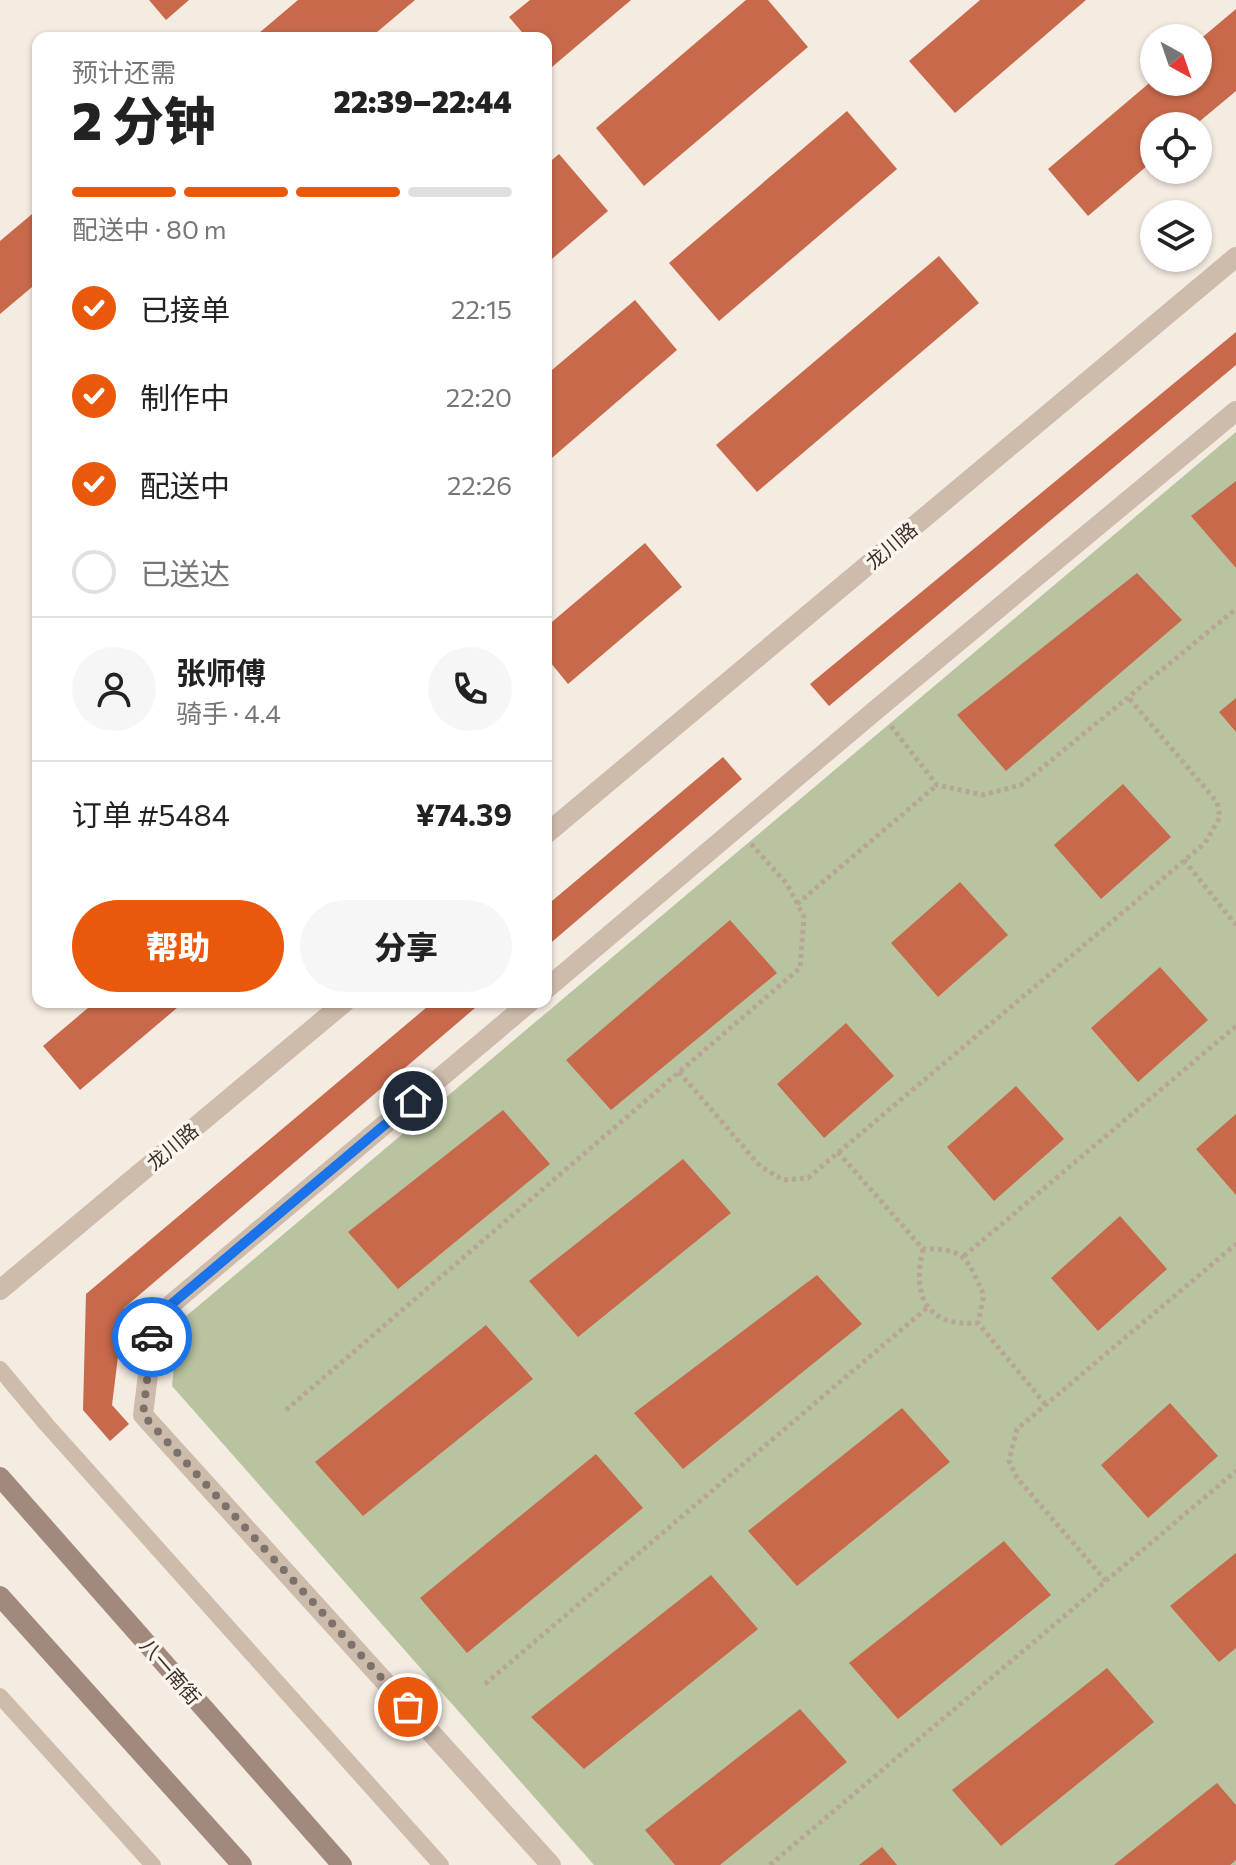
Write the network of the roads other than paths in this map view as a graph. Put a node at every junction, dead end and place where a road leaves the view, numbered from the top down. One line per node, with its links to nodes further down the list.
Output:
1 (1236, 257): 3 (street, 龙川路)
2 (1236, 411): 4 (street)
3 (552, 829)
4 (552, 984)
5 (338, 1008): 7 (street, 龙川路)
6 (523, 1008): 16 (street)
7 (0, 1290)
8 (0, 1369): 15 (lane)
9 (0, 1477): 14 (main road, 八一南街)
10 (0, 1596): 13 (main road)
11 (0, 1696): 12 (lane)
12 (153, 1865)
13 (242, 1865)
14 (342, 1865)
15 (441, 1865)
16 (551, 1865)

